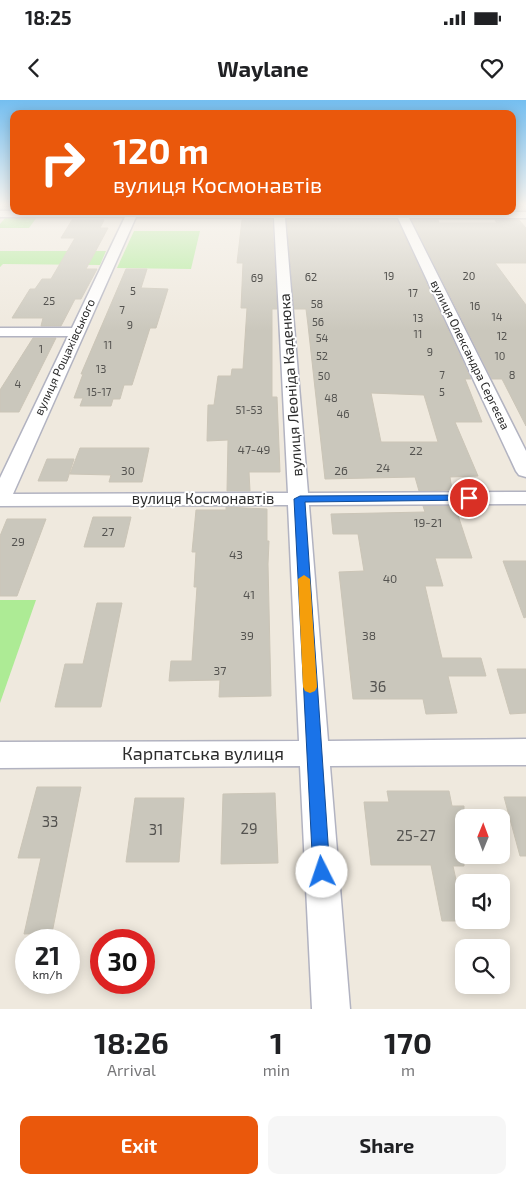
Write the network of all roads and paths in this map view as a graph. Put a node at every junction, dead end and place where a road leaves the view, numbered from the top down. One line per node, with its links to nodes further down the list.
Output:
1 (111, 246): 5 (street, вулиця Рощахівського)
2 (280, 246): 8 (street, вулиця Леоніда Каденюка)
3 (417, 246): 6 (street, вулиця Олександра Сергеєва)
4 (0, 332): 5 (street)
5 (76, 332): 9 (street, вулиця Рощахівського)
6 (526, 472)
7 (526, 498): 8 (street, вулиця Космонавтів)
8 (300, 499): 9 (street, вулиця Космонавтів); 11 (street, вулиця Леоніда Каденюка)
9 (0, 500)
10 (526, 752): 11 (street, Карпатська вулиця)
11 (314, 754): 12 (street, Карпатська вулиця); 13 (street, вулиця Леоніда Каденюка)
12 (0, 755)
13 (331, 1009)

